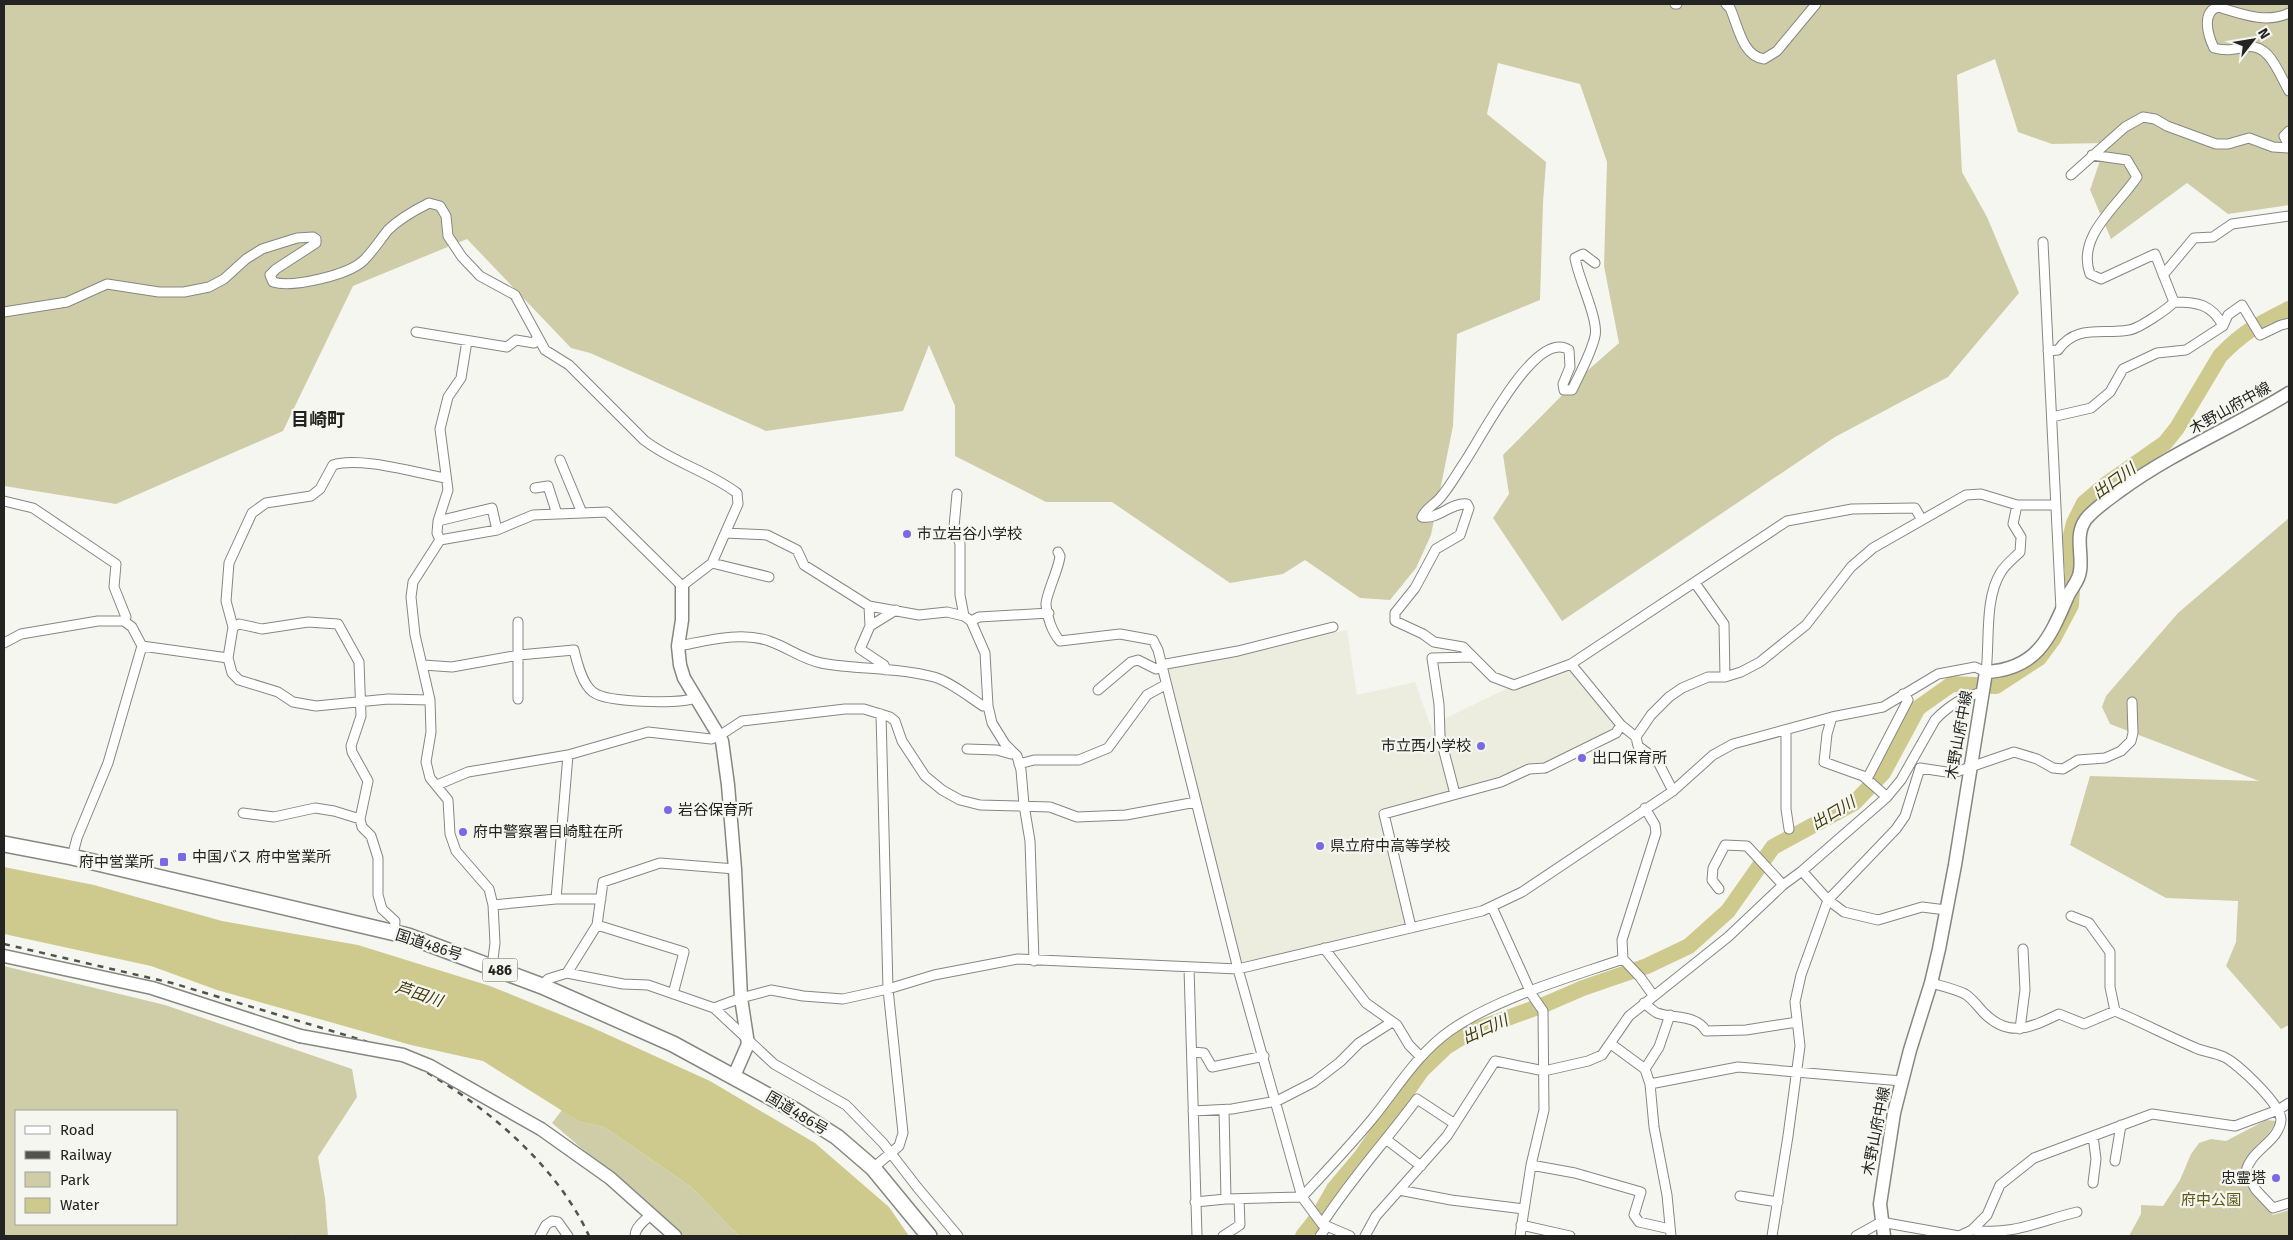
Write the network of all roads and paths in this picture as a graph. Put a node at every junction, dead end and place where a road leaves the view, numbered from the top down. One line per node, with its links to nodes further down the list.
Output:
1 (1726, 4): 2 (street)
2 (1816, 4)
3 (2289, 12): 4 (street)
4 (2289, 91)
5 (2289, 131): 6 (street)
6 (2289, 147): 7 (street)
7 (2092, 155): 8 (street); 12 (street)
8 (2071, 174)
9 (2289, 216): 12 (street)
10 (2043, 242): 20 (street)
11 (1596, 263): 52 (street)
12 (2163, 274): 13 (street)
13 (2174, 302): 16 (street); 20 (street)
14 (4, 312): 18 (street)
15 (2289, 323): 16 (street)
16 (2223, 326): 22 (street)
17 (416, 332): 19 (street)
18 (537, 338): 19 (street); 35 (street)
19 (467, 341): 24 (street)
20 (2048, 351): 22 (street)
21 (2289, 393): 44 (street, 木野山府中線)
22 (2052, 417): 29 (street)
23 (560, 460): 31 (street)
24 (446, 478): 33 (street); 50 (street)
25 (535, 488): 30 (street)
26 (957, 494): 46 (street)
27 (4, 500): 47 (street)
28 (2018, 505): 29 (street); 32 (street); 64 (street)
29 (2056, 505): 44 (street)
30 (556, 514): 31 (street); 34 (street)
31 (582, 514): 41 (street)
32 (1922, 520): 40 (street); 65 (street)
33 (438, 521): 34 (street); 36 (street)
34 (497, 530): 36 (street)
35 (725, 533): 38 (street); 42 (street)
36 (440, 540): 61 (street)
37 (1058, 552): 45 (street)
38 (712, 564): 39 (street); 41 (street)
39 (769, 577)
40 (1695, 583): 60 (street); 65 (street)
41 (682, 586): 55 (street)
42 (869, 606): 43 (street); 49 (street)
43 (896, 610): 46 (street); 49 (street)
44 (2061, 612): 64 (street, 木野山府中線)
45 (1048, 613): 46 (street); 62 (street)
46 (968, 619): 75 (street)
47 (124, 621): 53 (street); 54 (street)
48 (518, 622): 56 (street)
49 (870, 626): 63 (street)
50 (233, 627): 58 (street); 73 (street)
51 (1333, 627): 62 (street)
52 (1434, 642): 57 (street); 59 (street)
53 (4, 643)
54 (142, 646): 58 (street); 99 (street)
55 (678, 646): 63 (street); 70 (street)
56 (519, 655): 61 (street); 70 (street); 71 (street)
57 (1472, 657): 59 (street); 60 (street)
58 (228, 658): 73 (street)
59 (1432, 658): 91 (street)
60 (1570, 664): 78 (street)
61 (423, 665): 72 (street)
62 (1162, 667): 66 (street); 67 (street)
63 (886, 670): 75 (street)
64 (1986, 674): 68 (street, 木野山府中線); 69 (street)
65 (1725, 676): 81 (street)
66 (1165, 684): 85 (street); 92 (street)
67 (1098, 690)
68 (1983, 693): 86 (street, 木野山府中線); 90 (street)
69 (1903, 694): 77 (street); 87 (street)
70 (696, 698): 80 (street)
71 (518, 699)
72 (430, 700): 73 (street); 88 (street)
73 (359, 702): 96 (street)
74 (2132, 702): 86 (street)
75 (988, 706): 83 (street)
76 (881, 714): 80 (street); 93 (street); 125 (street)
77 (1832, 717): 79 (street); 87 (street)
78 (1621, 725): 81 (street); 91 (street)
79 (1786, 730): 89 (street); 97 (street)
80 (719, 736): 84 (street); 100 (street)
81 (1636, 737): 89 (street)
82 (968, 749): 83 (street)
83 (1013, 752): 85 (street)
84 (568, 755): 88 (street); 104 (street)
85 (1020, 764): 93 (street)
86 (1970, 765): 106 (street); 109 (street, 木野山府中線)
87 (1867, 778): 90 (street)
88 (437, 785): 107 (street)
89 (1673, 791): 94 (street)
90 (1883, 793): 101 (street)
91 (1455, 794): 112 (street)
92 (1196, 802): 93 (street); 121 (street)
93 (1024, 805): 118 (street)
94 (1645, 808): 108 (street); 117 (street)
95 (243, 813): 96 (street)
96 (360, 819): 113 (street)
97 (1790, 829)
98 (4, 844): 99 (highway, 国道486号 / 486)
99 (72, 857): 113 (highway, 国道486号 / 486)
100 (735, 869): 105 (street); 129 (street)
101 (1802, 871): 102 (street); 106 (street)
102 (1783, 885): 103 (street); 128 (street)
103 (1719, 889)
104 (556, 899): 105 (street); 107 (street)
105 (601, 899): 111 (street)
106 (1828, 900): 109 (street); 135 (street)
107 (494, 905): 119 (street)
108 (1492, 907): 112 (street); 126 (street)
109 (1946, 910): 123 (street, 木野山府中線)
110 (2071, 916): 132 (street)
111 (597, 925): 122 (street); 127 (street)
112 (1411, 926): 114 (street)
113 (394, 933): 119 (highway, 国道486号 / 486)
114 (1324, 948): 121 (street); 134 (street)
115 (2023, 949): 136 (street)
116 (4, 956): 173 (street, bridge)
117 (1623, 959): 126 (street); 128 (street)
118 (1034, 961): 120 (street); 125 (street)
119 (492, 966): 124 (highway, 国道486号 / 486)
120 (1189, 968): 121 (street); 139 (street)
121 (1238, 969): 140 (street)
122 (567, 973): 124 (street); 127 (street)
123 (1931, 983): 136 (street); 146 (street, 木野山府中線)
124 (542, 986): 145 (highway, 国道486号 / 486)
125 (888, 989): 129 (street); 157 (street)
126 (1531, 993): 141 (street); 143 (street)
127 (673, 994): 131 (street)
128 (1653, 995): 130 (street)
129 (741, 998): 131 (street); 137 (street)
130 (1644, 1003): 133 (street); 138 (street)
131 (714, 1008): 137 (street)
132 (2115, 1011): 136 (street); 151 (street)
133 (1670, 1016): 135 (street); 142 (street)
134 (1392, 1022): 141 (street); 148 (street)
135 (1797, 1022): 144 (street)
136 (2020, 1029)
137 (747, 1038): 145 (street); 157 (street)
138 (1611, 1044): 142 (street); 143 (street)
139 (1192, 1052): 140 (street); 152 (street)
140 (1264, 1056): 148 (street)
141 (1421, 1057): 165 (street)
142 (1645, 1069): 147 (street)
143 (1544, 1071): 153 (street); 159 (street)
144 (1796, 1073): 146 (street); 147 (street); 169 (street)
145 (734, 1076): 161 (highway, 国道486号 / 486)
146 (1902, 1080): 174 (street, 木野山府中線)
147 (1650, 1084): 178 (street)
148 (1277, 1101): 150 (street); 165 (street)
149 (2289, 1103): 151 (street)
150 (1224, 1110): 152 (street); 166 (street)
151 (2278, 1110): 154 (street); 170 (street)
152 (1193, 1111): 168 (street)
153 (1455, 1124): 156 (street); 160 (street)
154 (2121, 1125): 155 (street); 158 (street)
155 (2093, 1136): 162 (street); 177 (street)
156 (1387, 1140): 160 (street); 175 (street)
157 (892, 1154): 161 (street); 184 (street)
158 (2115, 1161)
159 (1531, 1165): 171 (street); 178 (street)
160 (1421, 1166): 163 (street)
161 (873, 1168): 183 (highway, 国道486号 / 486)
162 (2094, 1183)
163 (1399, 1190): 171 (street); 189 (street)
164 (1740, 1196): 169 (street)
165 (1302, 1197): 167 (street); 175 (street)
166 (1226, 1199): 167 (street); 168 (street)
167 (1239, 1199): 186 (street)
168 (1195, 1202): 185 (street)
169 (1778, 1202): 192 (street)
170 (2289, 1203)
171 (1524, 1209): 176 (street)
172 (2077, 1212): 177 (street)
173 (652, 1214): 181 (street); 182 (street)
174 (1881, 1222): 193 (street); 194 (street, 木野山府中線); 195 (street)
175 (1325, 1225): 187 (street); 188 (street)
176 (1521, 1225): 190 (street); 191 (street)
177 (1972, 1230): 195 (street)
178 (1671, 1233)
179 (540, 1236): 180 (street)
180 (568, 1236)
181 (636, 1236)
182 (675, 1236)
183 (929, 1236)
184 (958, 1236)
185 (1197, 1236)
186 (1223, 1236)
187 (1320, 1236)
188 (1350, 1236)
189 (1366, 1236)
190 (1520, 1236)
191 (1570, 1236)
192 (1772, 1236)
193 (1856, 1236)
194 (1884, 1236)
195 (1959, 1236)

